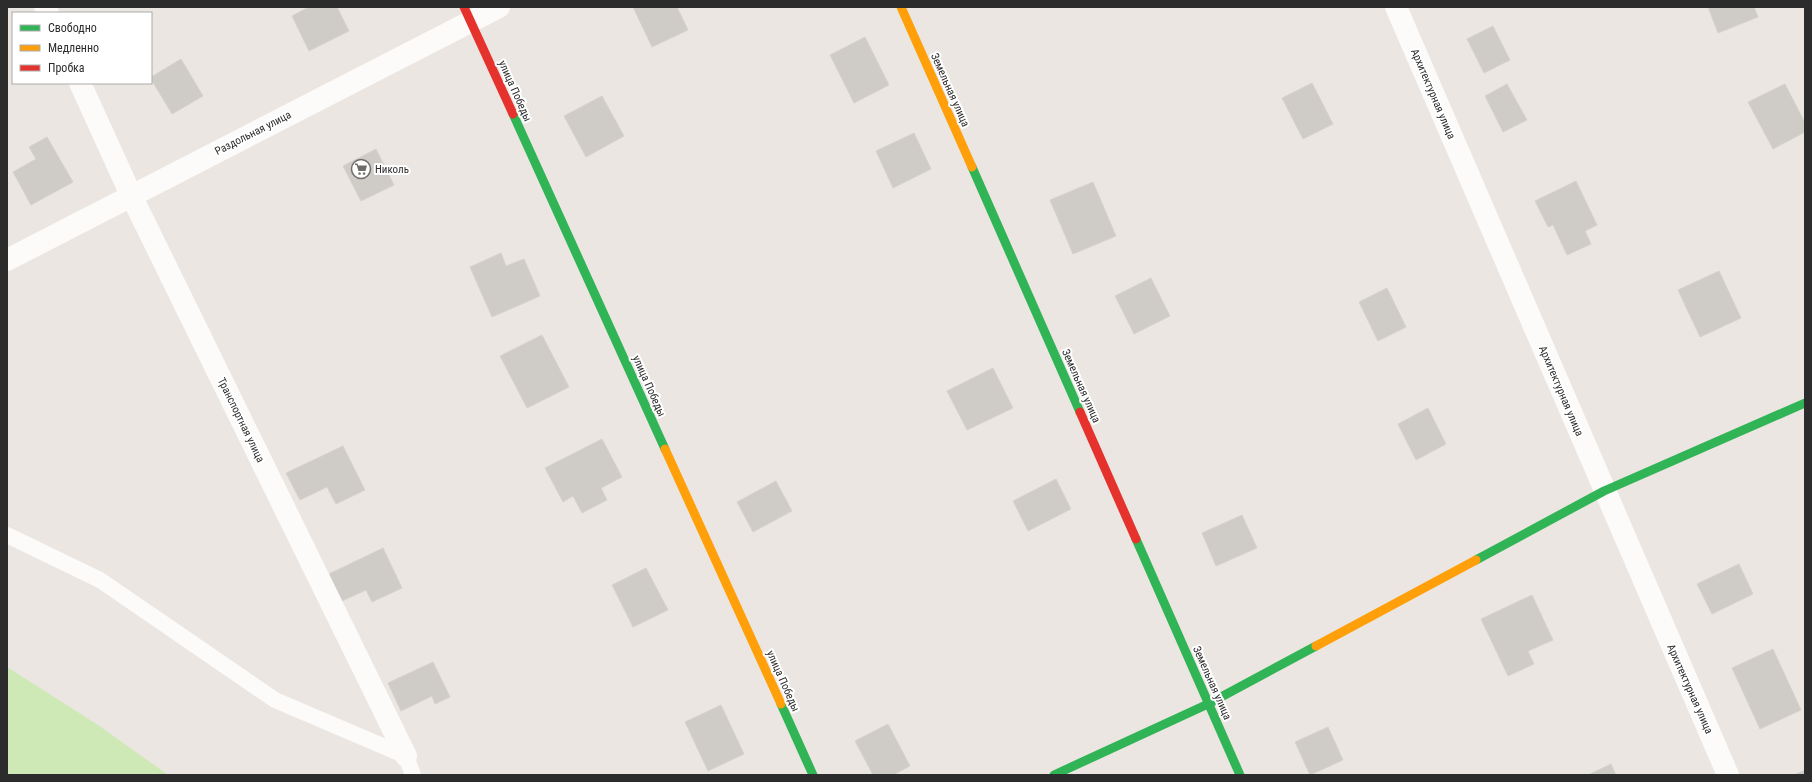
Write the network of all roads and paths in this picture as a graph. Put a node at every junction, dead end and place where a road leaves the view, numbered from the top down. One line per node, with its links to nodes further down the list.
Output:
1 (499, 7): 4 (street, Раздольная улица)
2 (901, 7): 11 (street, Земельная улица)
3 (1396, 7): 9 (street, Архитектурная улица)
4 (467, 15): 6 (street, Раздольная улица); 13 (street, улица Победы)
5 (80, 84): 6 (street, Транспортная улица)
6 (131, 195): 7 (street, Раздольная улица); 12 (street, Транспортная улица)
7 (7, 260)
8 (1805, 403): 9 (street)
9 (1604, 491): 11 (street); 16 (street, Архитектурная улица)
10 (7, 535): 12 (lane)
11 (1208, 704): 14 (street); 15 (street, Земельная улица)
12 (409, 766)
13 (813, 775)
14 (1054, 775)
15 (1240, 775)
16 (1728, 775)

